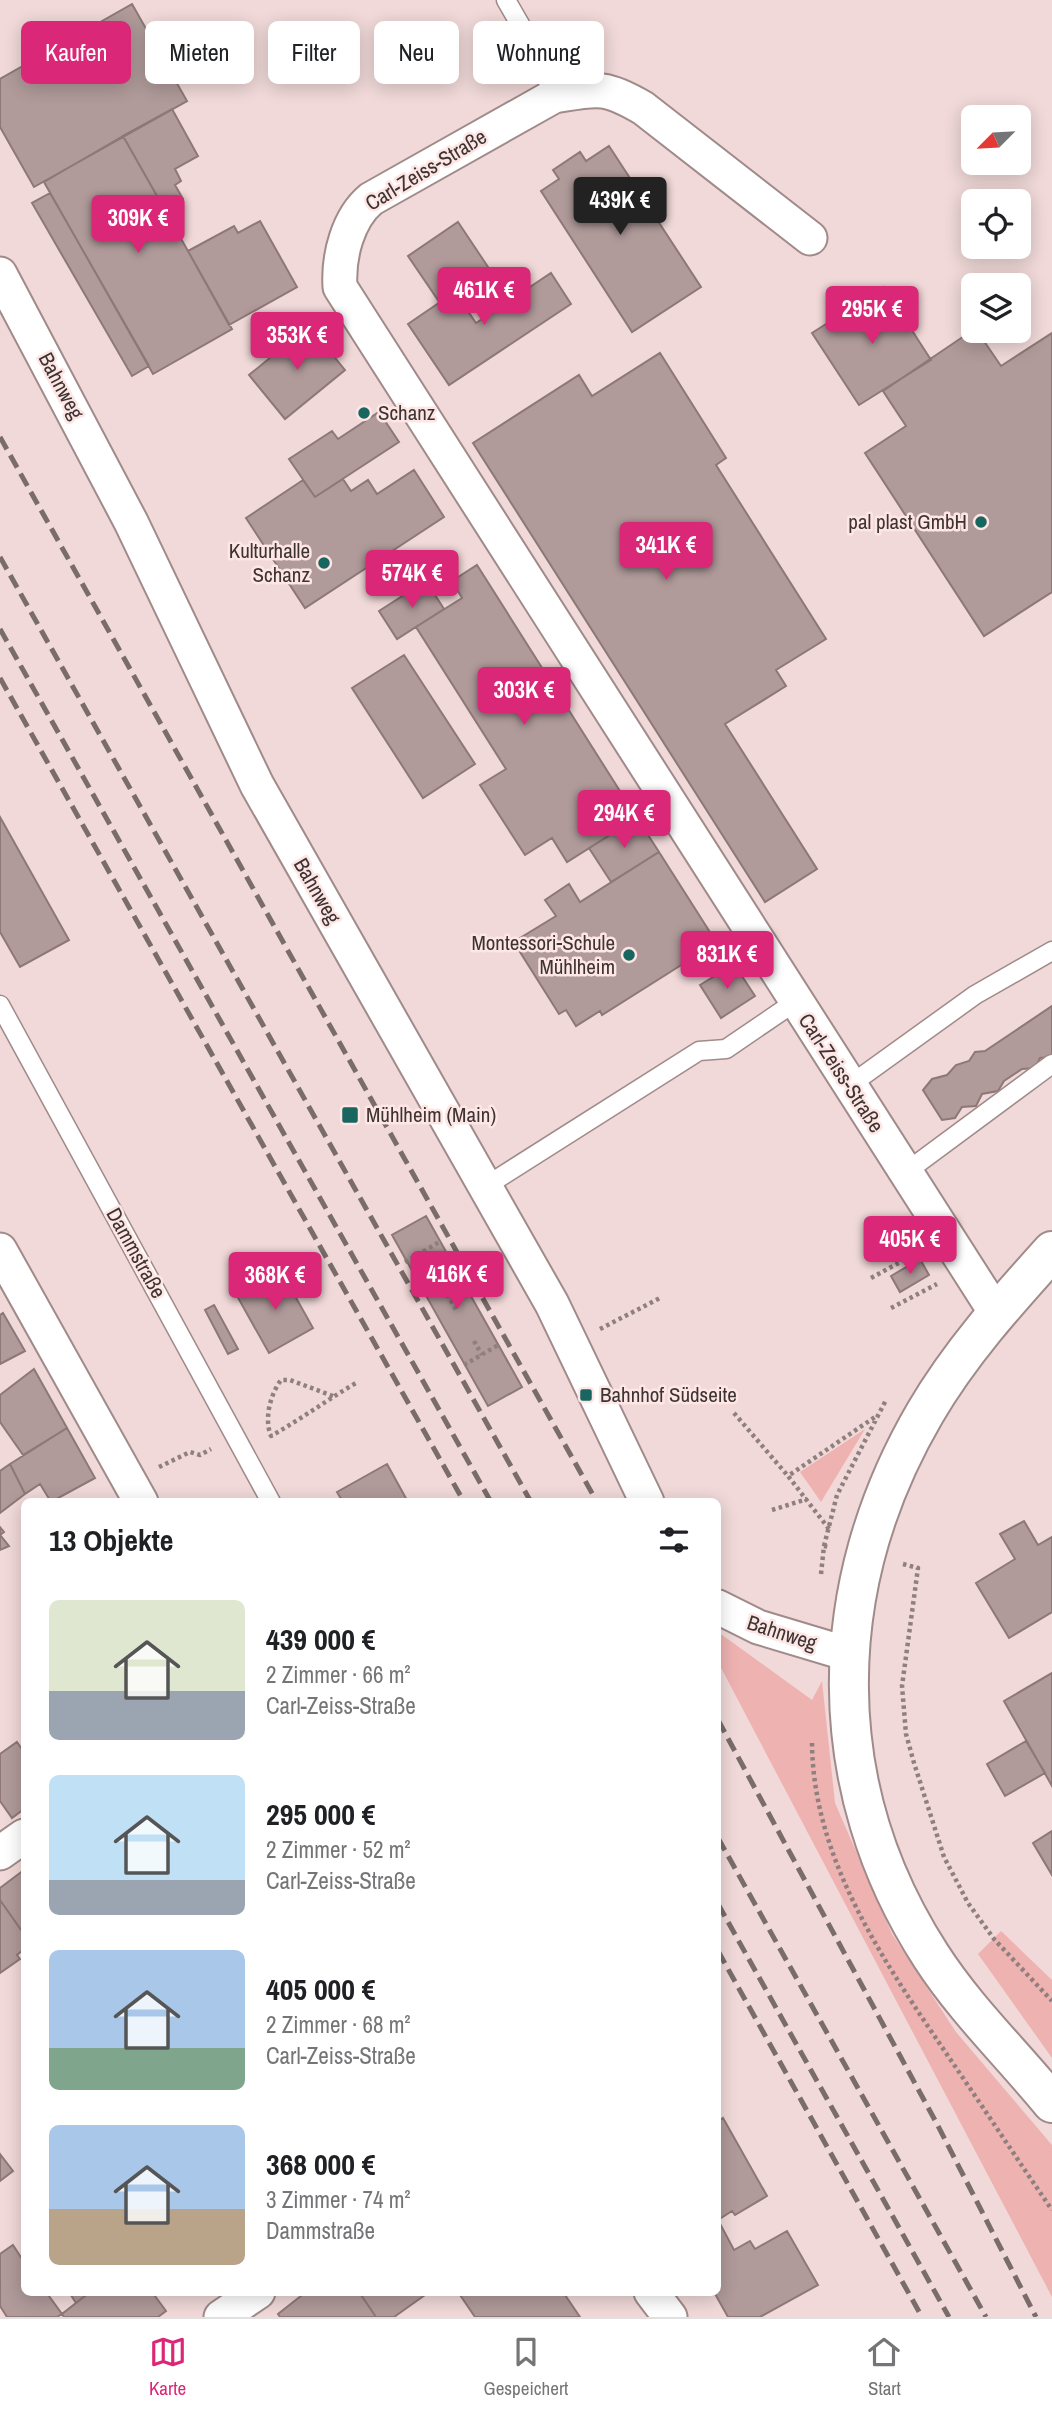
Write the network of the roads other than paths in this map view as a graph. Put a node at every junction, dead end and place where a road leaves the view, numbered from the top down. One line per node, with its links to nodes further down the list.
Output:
1 (506, 0): 2 (lane)
2 (554, 96): 3 (street, Carl-Zeiss-Straße); 6 (street, Carl-Zeiss-Straße)
3 (810, 237)
4 (0, 274): 11 (street, Bahnweg)
5 (1052, 951): 9 (lane)
6 (795, 1002): 9 (street, Carl-Zeiss-Straße); 11 (lane)
7 (0, 1005): 16 (lane, Dammstraße)
8 (1052, 1064): 10 (lane)
9 (850, 1086): 10 (street, Carl-Zeiss-Straße)
10 (905, 1172): 14 (street, Carl-Zeiss-Straße)
11 (486, 1186): 17 (street, Bahnweg)
12 (0, 1250): 15 (street)
13 (1052, 1251): 14 (main road)
14 (996, 1312): 19 (main road)
15 (139, 1498)
16 (269, 1498)
17 (645, 1498)
18 (721, 1608): 19 (street, Bahnweg)
19 (848, 1654): 20 (main road)
20 (1052, 2103)
21 (252, 2296): 23 (street)
22 (654, 2296): 24 (street)
23 (221, 2317)
24 (670, 2317)

